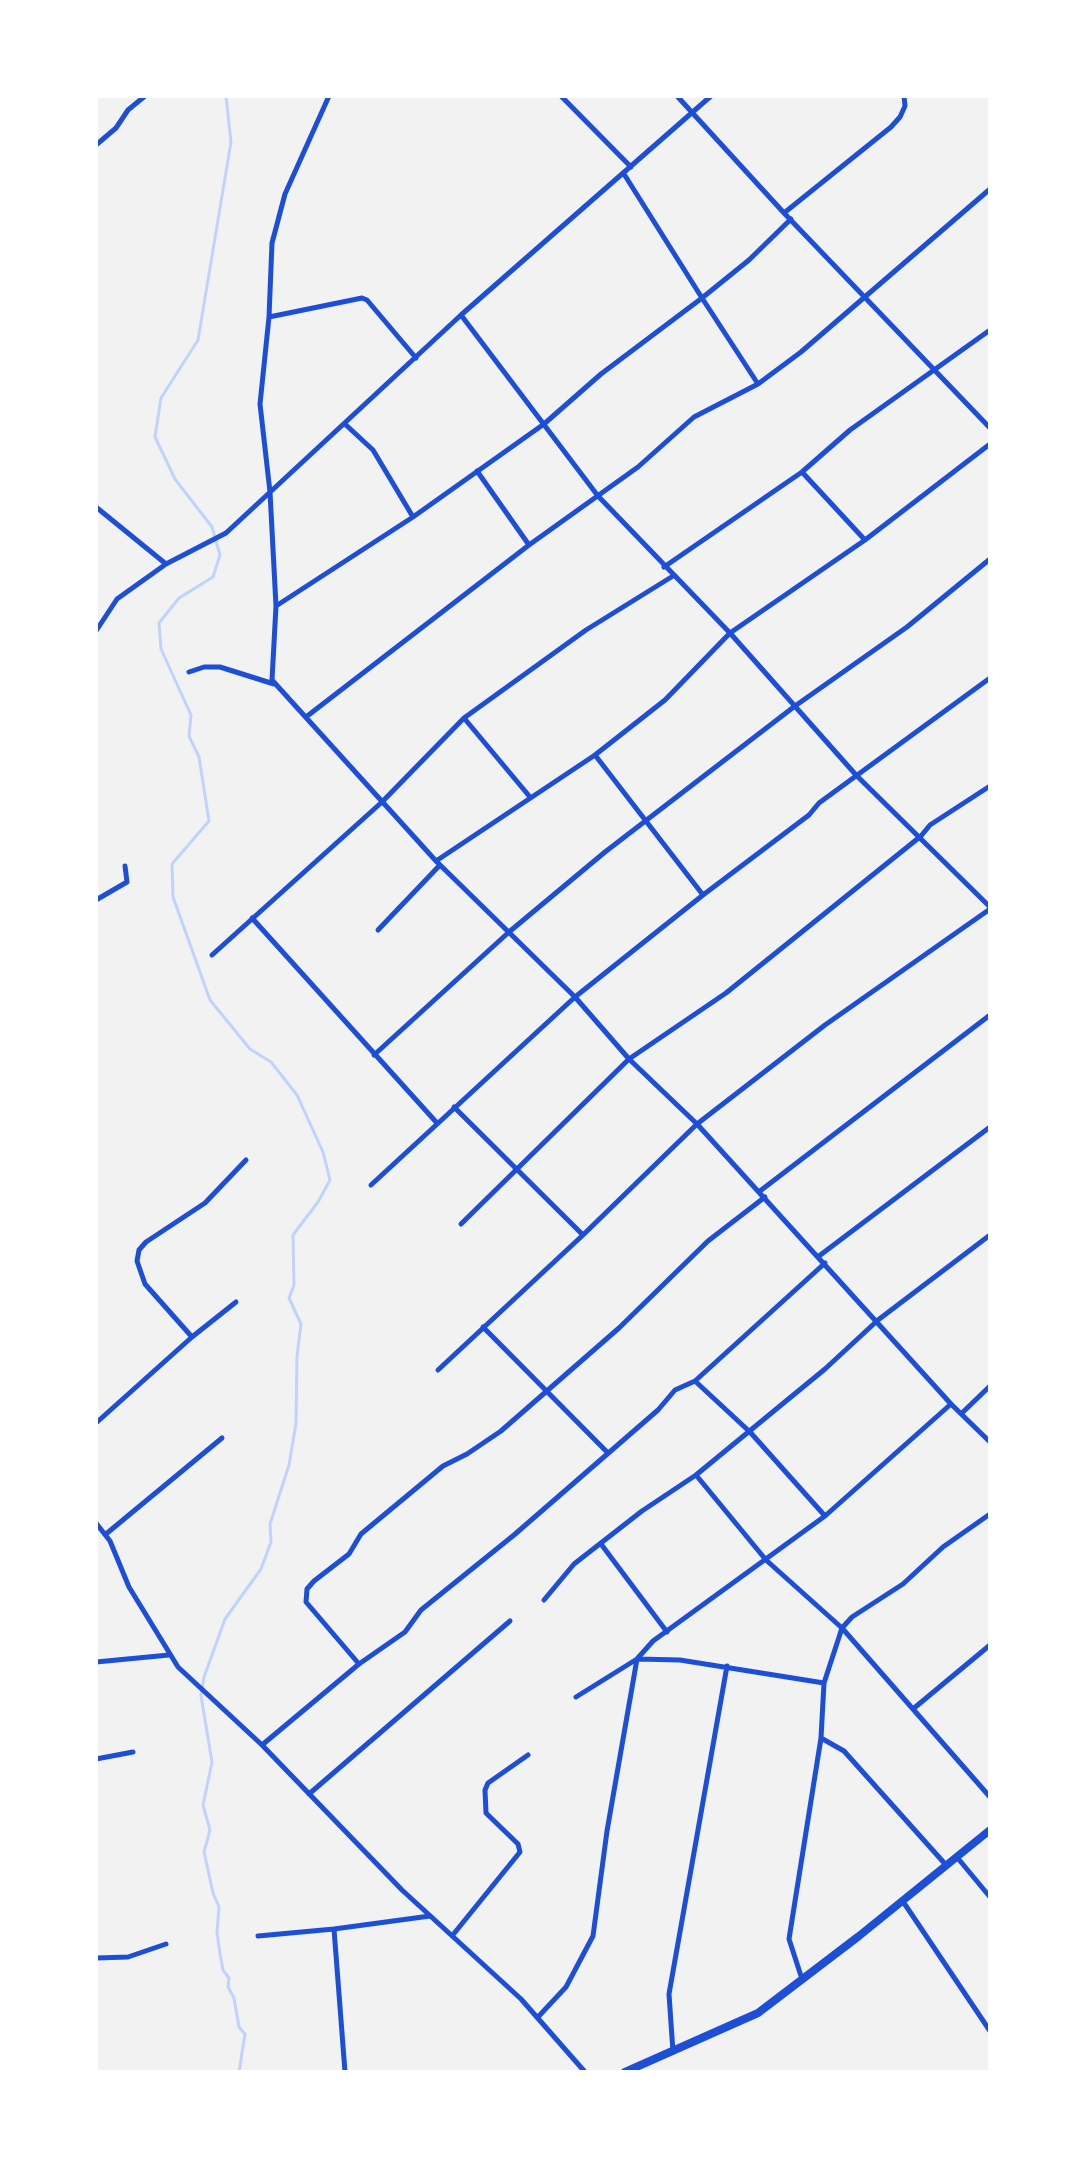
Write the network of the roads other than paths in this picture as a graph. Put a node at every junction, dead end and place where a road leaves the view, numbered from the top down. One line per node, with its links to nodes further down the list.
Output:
1 (145, 96): 8 (street)
2 (329, 96): 17 (street)
3 (561, 96): 9 (street)
4 (677, 96): 7 (street)
5 (711, 96): 7 (street)
6 (904, 96): 12 (street)
7 (692, 112): 9 (street); 12 (street)
8 (96, 145)
9 (630, 167): 10 (street)
10 (624, 174): 14 (street); 16 (street)
11 (989, 191): 15 (street)
12 (784, 213): 13 (street)
13 (791, 219): 14 (street); 15 (street)
14 (702, 298): 21 (street); 22 (street)
15 (865, 298): 20 (street); 21 (street)
16 (461, 315): 19 (street); 22 (street)
17 (269, 316): 19 (street); 28 (street)
18 (990, 330): 20 (street)
19 (416, 358): 23 (street)
20 (936, 371): 24 (street); 27 (street)
21 (758, 384): 29 (street)
22 (544, 424): 26 (street); 29 (street)
23 (346, 425): 28 (street); 31 (street)
24 (990, 428)
25 (990, 444): 32 (street)
26 (477, 471): 31 (street); 33 (street)
27 (802, 472): 32 (street); 36 (street)
28 (270, 492): 35 (street); 38 (street)
29 (598, 496): 33 (street); 36 (street)
30 (96, 507): 35 (street)
31 (413, 517): 38 (street)
32 (865, 540): 40 (street)
33 (530, 545): 45 (street)
34 (990, 559): 44 (street)
35 (166, 564): 39 (street)
36 (664, 567): 37 (street)
37 (674, 576): 40 (street); 46 (street)
38 (276, 606): 43 (street)
39 (96, 631)
40 (730, 633): 44 (street); 47 (street)
41 (189, 672): 43 (street)
42 (990, 678): 48 (street)
43 (276, 684): 45 (street)
44 (795, 706): 48 (street); 52 (street)
45 (306, 717): 51 (street)
46 (464, 718): 50 (street); 51 (street)
47 (595, 755): 50 (street); 52 (street)
48 (856, 775): 53 (street); 56 (street)
49 (990, 786): 53 (street)
50 (530, 797): 54 (street)
51 (382, 802): 54 (street); 59 (street)
52 (644, 821): 56 (street); 61 (street)
53 (921, 836): 58 (street); 66 (street)
54 (438, 863): 60 (street); 61 (street)
55 (125, 866): 57 (street)
56 (703, 895): 63 (street)
57 (96, 900)
58 (990, 908): 69 (street)
59 (252, 918): 62 (street); 65 (street)
60 (378, 930)
61 (509, 932): 63 (street); 65 (street)
62 (212, 955)
63 (576, 997): 66 (street); 67 (street)
64 (990, 1015): 74 (street)
65 (374, 1055): 68 (street)
66 (629, 1059): 69 (street); 72 (street)
67 (454, 1107): 68 (street); 72 (street)
68 (437, 1123): 73 (street)
69 (698, 1124): 74 (street); 77 (street)
70 (990, 1127): 79 (street)
71 (246, 1160): 84 (street)
72 (515, 1169): 76 (street); 77 (street)
73 (370, 1185)
74 (760, 1191): 75 (street)
75 (765, 1197): 79 (street); 88 (street)
76 (461, 1224)
77 (583, 1235): 83 (street)
78 (990, 1235): 82 (street)
79 (819, 1256): 80 (street)
80 (825, 1263): 82 (street); 86 (street)
81 (236, 1302): 84 (street)
82 (878, 1320): 89 (street); 92 (street)
83 (483, 1327): 85 (street); 88 (street)
84 (192, 1337): 91 (street)
85 (438, 1370)
86 (695, 1381): 92 (street); 95 (street)
87 (990, 1386): 90 (street)
88 (545, 1390): 95 (street); 111 (street)
89 (951, 1404): 90 (street); 98 (street)
90 (962, 1413): 94 (street)
91 (96, 1423)
92 (750, 1431): 96 (street); 98 (street)
93 (222, 1438): 100 (street)
94 (990, 1442)
95 (607, 1452): 111 (street)
96 (696, 1475): 101 (street); 102 (street)
97 (990, 1514): 105 (street)
98 (825, 1516): 102 (street)
99 (96, 1523): 100 (street)
100 (106, 1534): 108 (street)
101 (601, 1544): 103 (street); 106 (street)
102 (766, 1560): 105 (street); 106 (street)
103 (543, 1600)
104 (510, 1621): 121 (street)
105 (842, 1628): 113 (street); 115 (street)
106 (667, 1632): 109 (street)
107 (990, 1645): 115 (street)
108 (169, 1655): 110 (street); 117 (street)
109 (637, 1659): 112 (street); 114 (street); 135 (street)
110 (96, 1662)
111 (359, 1664): 117 (street)
112 (727, 1666): 113 (street); 137 (street)
113 (824, 1683): 116 (street)
114 (576, 1697)
115 (913, 1709): 122 (street)
116 (821, 1738): 125 (street); 134 (street)
117 (262, 1745): 121 (street)
118 (133, 1752): 120 (street)
119 (528, 1755): 131 (street)
120 (96, 1759)
121 (309, 1794): 128 (street)
122 (990, 1797)
123 (990, 1830): 124 (highway)
124 (956, 1857): 125 (highway); 126 (street)
125 (946, 1865): 127 (highway)
126 (990, 1897)
127 (902, 1900): 134 (highway); 136 (street)
128 (430, 1916): 129 (street); 131 (street)
129 (334, 1929): 130 (street); 138 (street)
130 (258, 1936)
131 (452, 1936): 135 (street)
132 (166, 1944): 133 (street)
133 (96, 1959)
134 (802, 1979): 137 (highway)
135 (538, 2017): 139 (street)
136 (990, 2031)
137 (673, 2052): 140 (highway)
138 (345, 2072)
139 (585, 2072)
140 (625, 2072)

